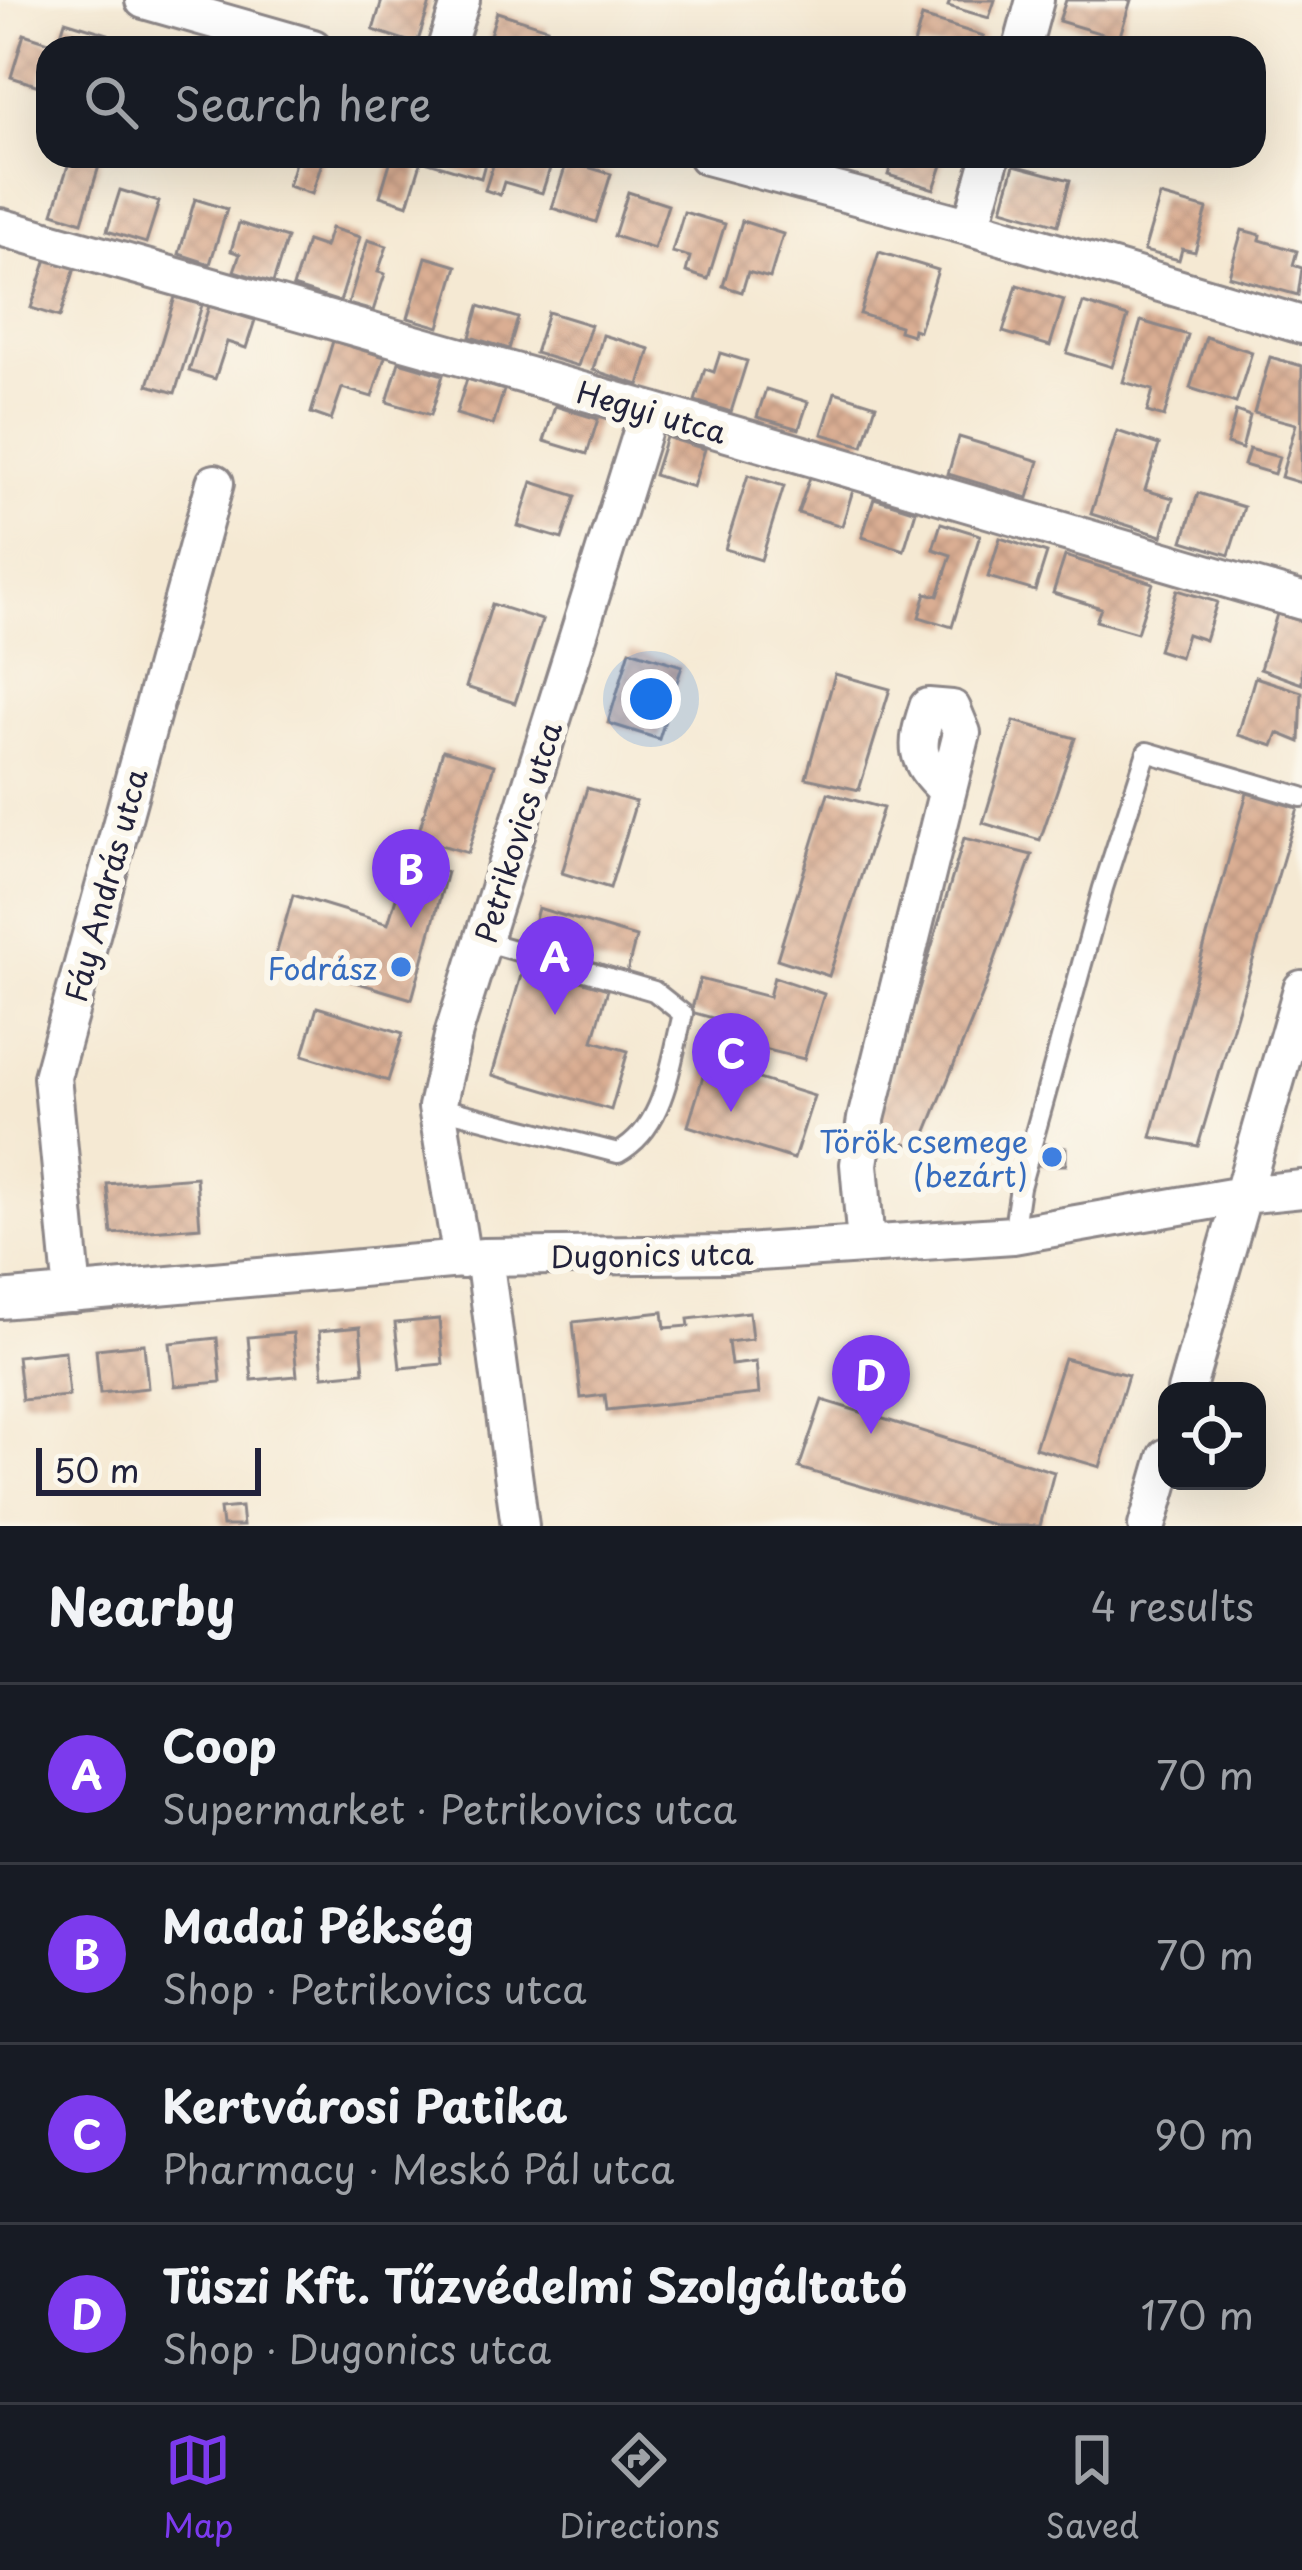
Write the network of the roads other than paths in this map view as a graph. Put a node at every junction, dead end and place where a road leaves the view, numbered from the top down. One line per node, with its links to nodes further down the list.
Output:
1 (144, 0): 4 (street)
2 (460, 0): 5 (street)
3 (1035, 0): 6 (street)
4 (271, 36)
5 (450, 36)
6 (1025, 36)
7 (752, 168): 10 (street)
8 (988, 168): 10 (street)
9 (0, 227): 12 (street, Hegyi utca)
10 (971, 227): 11 (street)
11 (1302, 326)
12 (649, 410): 14 (street, Hegyi utca); 17 (street, Petrikovics utca)
13 (215, 483): 25 (street, Fáy András utca)
14 (1302, 601)
15 (962, 733): 23 (street)
16 (1302, 797): 22 (lane)
17 (483, 941): 19 (street, Petrikovics utca); 19 (lane)
18 (1302, 989): 21 (street)
19 (437, 1107): 24 (street, Petrikovics utca)
20 (1302, 1189): 21 (street, Dugonics utca)
21 (1243, 1195): 22 (street, Dugonics utca); 27 (street)
22 (1013, 1234): 23 (street, Dugonics utca)
23 (866, 1244): 24 (street, Dugonics utca)
24 (473, 1259): 25 (street, Dugonics utca); 29 (street, Petrikovics utca)
25 (73, 1294): 26 (street, Dugonics utca)
26 (0, 1300)
27 (1189, 1382)
28 (1158, 1488): 30 (street)
29 (520, 1526)
30 (1147, 1526)

